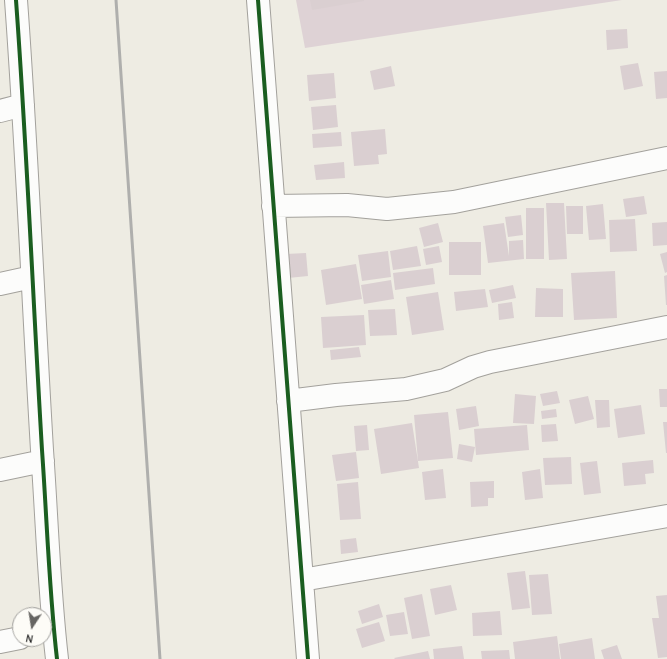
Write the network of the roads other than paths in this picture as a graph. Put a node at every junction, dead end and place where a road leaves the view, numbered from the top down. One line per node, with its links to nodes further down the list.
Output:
1 (16, 0): 3 (street)
2 (258, 0): 6 (street)
3 (23, 105): 4 (street); 7 (street)
4 (0, 111)
5 (667, 158): 6 (street)
6 (273, 206): 10 (street)
7 (32, 277): 8 (street); 11 (street)
8 (0, 284)
9 (667, 327): 10 (street)
10 (288, 401): 14 (street)
11 (43, 461): 12 (street); 15 (street)
12 (0, 470)
13 (667, 516): 14 (street)
14 (302, 580): 20 (street)
15 (48, 607)
16 (12, 640): 17 (street)
17 (0, 642)
18 (52, 642): 19 (street)
19 (57, 659)
20 (308, 659)

